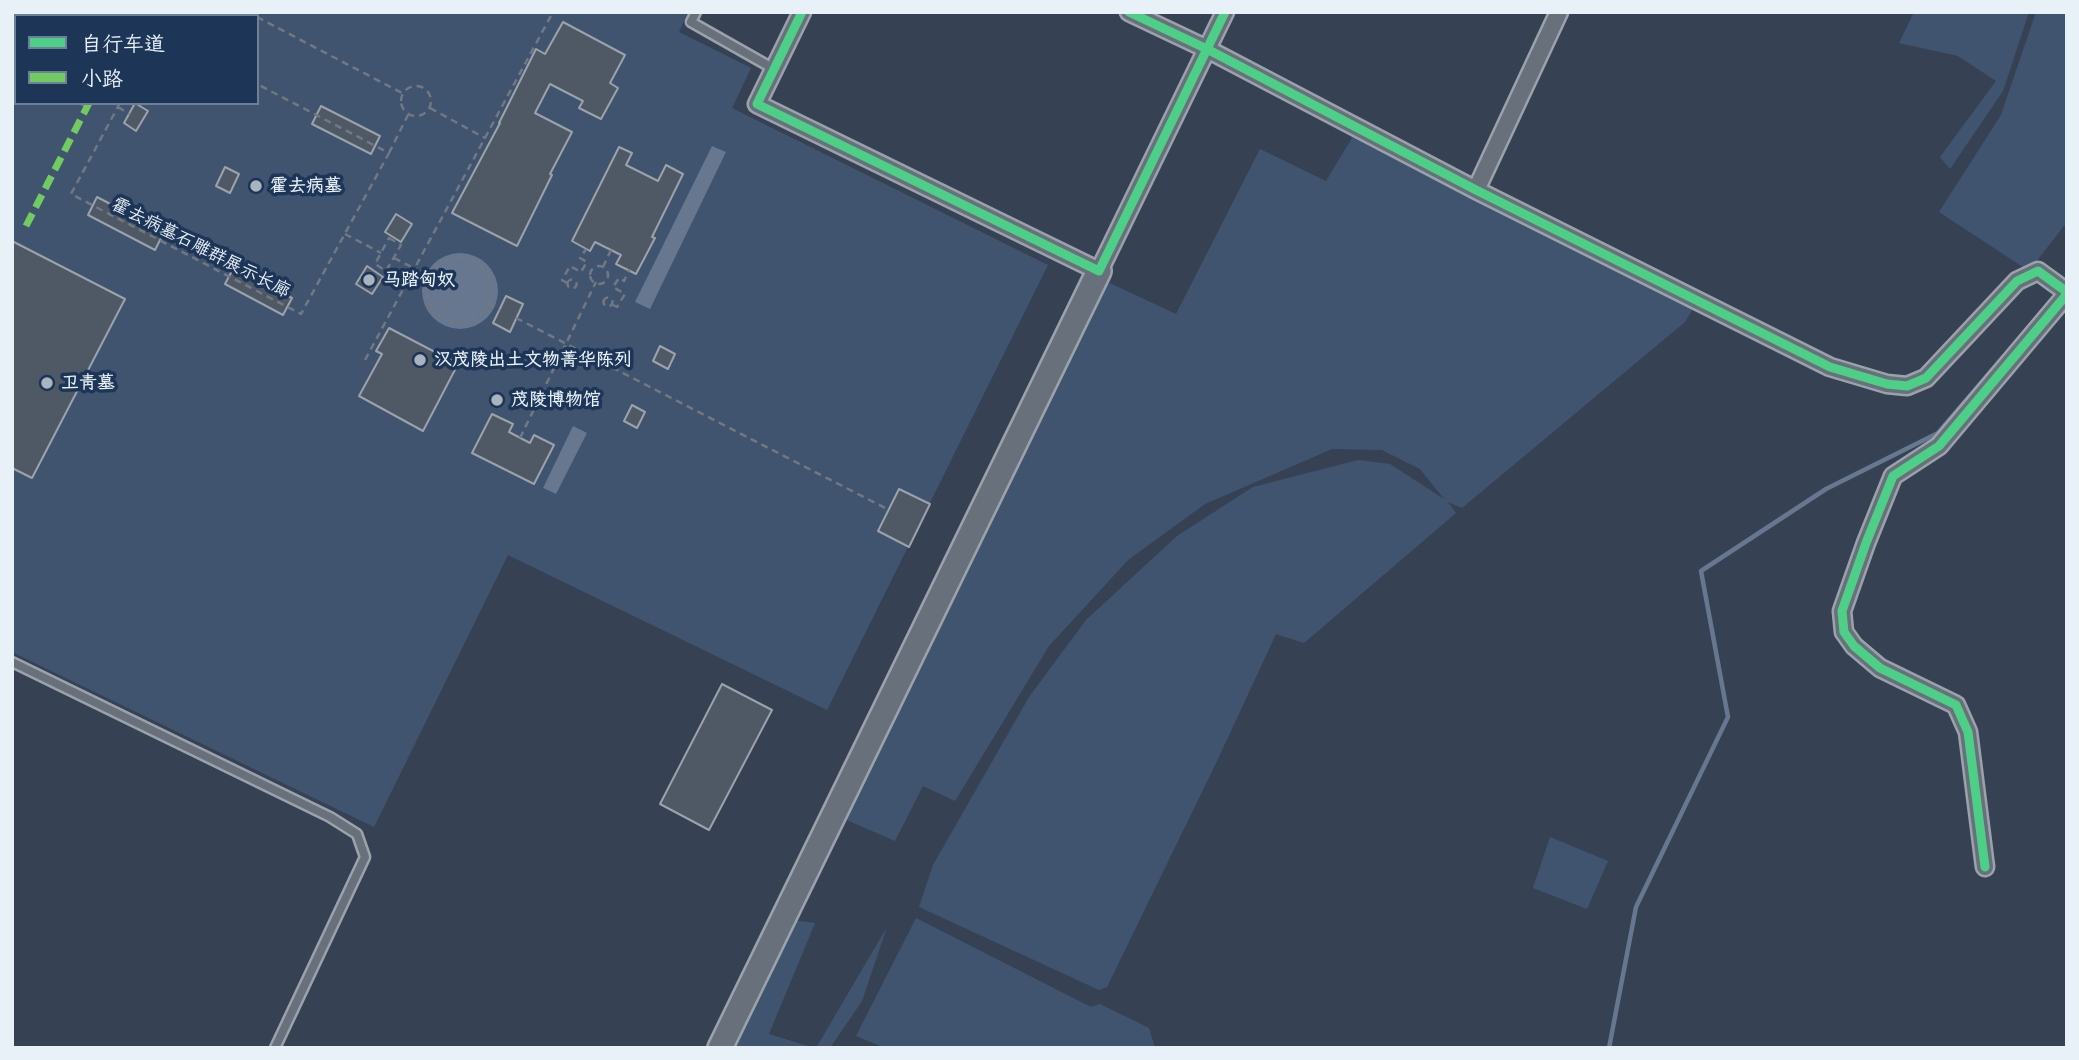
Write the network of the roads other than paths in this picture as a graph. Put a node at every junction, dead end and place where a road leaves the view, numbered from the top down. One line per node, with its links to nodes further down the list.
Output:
1 (696, 12): 7 (lane)
2 (802, 12): 7 (street)
3 (1129, 12): 6 (street)
4 (1225, 12): 6 (street)
5 (1559, 12): 8 (street)
6 (1207, 49): 8 (street); 9 (street)
7 (774, 69): 9 (street)
8 (1476, 190): 10 (street)
9 (1099, 271): 14 (main road)
10 (2067, 293): 12 (street)
11 (12, 662): 13 (lane)
12 (1985, 867)
13 (275, 1048)
14 (720, 1048)

